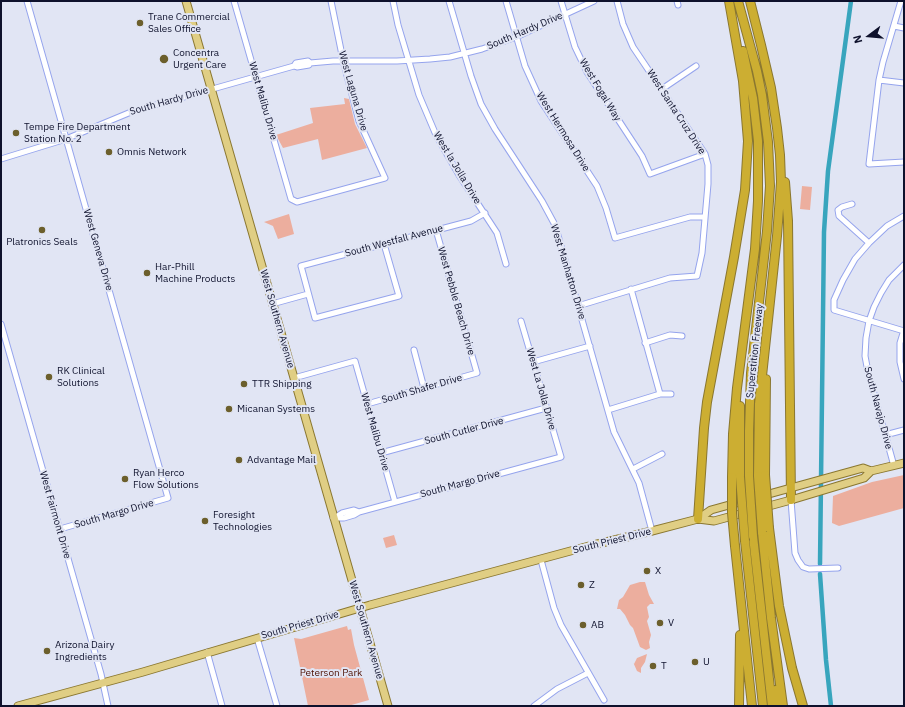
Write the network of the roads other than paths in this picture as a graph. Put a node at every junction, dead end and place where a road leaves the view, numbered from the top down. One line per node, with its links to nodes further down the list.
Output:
1 (27, 1): 29 (street, West Geneva Drive)
2 (186, 1): 26 (main road, West Southern Avenue)
3 (234, 1): 23 (street, West Malibu Drive)
4 (331, 1): 20 (street, West Laguna Drive)
5 (393, 1): 21 (street, West la Jolla Drive)
6 (449, 1): 19 (street, West Manhatton Drive)
7 (506, 1): 18 (street, West Hermosa Drive)
8 (561, 1): 15 (street, West Fogal Way)
9 (594, 1): 15 (street, South Hardy Drive)
10 (617, 1): 27 (street, West Santa Cruz Drive)
11 (729, 1): 75 (highway, Superstition Freeway); 83 (highway)
12 (738, 1): 74 (highway)
13 (750, 1): 28 (highway, Superstition Freeway)
14 (901, 1): 16 (street)
15 (565, 14): 18 (street, South Hardy Drive); 30 (street, West Fogal Way)
16 (894, 26): 17 (street); 24 (street)
17 (904, 28)
18 (516, 37): 19 (street, South Hardy Drive); 37 (street, West Hermosa Drive)
19 (464, 54): 21 (street, South Hardy Drive); 46 (street, West Manhatton Drive)
20 (343, 60): 21 (street, South Hardy Drive); 23 (street, South Hardy Drive); 33 (street, West Laguna Drive)
21 (409, 61): 35 (street, West la Jolla Drive)
22 (696, 66): 27 (street)
23 (256, 76): 26 (street, South Hardy Drive); 33 (street, West Malibu Drive)
24 (879, 80): 25 (street); 32 (street)
25 (904, 83)
26 (211, 89): 29 (street, South Hardy Drive); 45 (main road, West Southern Avenue)
27 (662, 89): 30 (street, West Santa Cruz Drive)
28 (777, 128): 74 (highway, Superstition Freeway); 77 (highway)
29 (66, 139): 31 (street, South Hardy Drive); 79 (street, West Geneva Drive)
30 (705, 154): 37 (street, West Santa Cruz Drive)
31 (1, 159)
32 (904, 162)
33 (293, 201)
34 (852, 204): 39 (street)
35 (485, 213): 38 (street, South Westfall Avenue); 41 (street, West la Jolla Drive)
36 (904, 216): 39 (street)
37 (705, 217): 43 (street, West Santa Cruz Drive)
38 (436, 230): 40 (street, South Westfall Avenue); 56 (street, West Pebble Beach Drive)
39 (869, 243): 48 (street)
40 (384, 244): 44 (street, South Westfall Avenue); 44 (street)
41 (506, 264)
42 (904, 265): 48 (street, South Navajo Drive)
43 (631, 289): 46 (street); 52 (street)
44 (308, 294): 45 (street)
45 (272, 304): 57 (main road, West Southern Avenue)
46 (578, 306): 53 (street, West Manhatton Drive)
47 (521, 321): 55 (street, West La Jolla Drive)
48 (869, 321): 50 (street); 66 (street, South Navajo Drive)
49 (1, 324): 84 (street, West Fairmont Drive)
50 (904, 330): 58 (street)
51 (682, 336): 52 (street)
52 (646, 342): 60 (street)
53 (590, 346): 55 (street); 64 (street, West Manhatton Drive)
54 (414, 350): 59 (street)
55 (533, 362): 63 (street, West La Jolla Drive)
56 (477, 373): 59 (street, South Shafer Drive)
57 (294, 378): 62 (street, West Malibu Drive); 82 (main road, West Southern Avenue)
58 (904, 379)
59 (424, 388): 62 (street, South Shafer Drive)
60 (660, 394): 61 (street); 64 (street)
61 (671, 394)
62 (367, 404): 67 (street, West Malibu Drive)
63 (546, 408): 67 (street, South Cutler Drive); 69 (street, West La Jolla Drive)
64 (608, 410): 72 (street, West Manhatton Drive)
65 (904, 430): 66 (street)
66 (885, 435): 71 (street, South Navajo Drive)
67 (381, 453): 81 (street, West Malibu Drive)
68 (662, 454): 72 (street)
69 (561, 457): 81 (street, South Margo Drive)
70 (904, 463): 71 (main road, South Priest Drive)
71 (894, 466): 73 (main road, South Priest Drive)
72 (633, 469): 86 (street, West Manhatton Drive)
73 (872, 471): 76 (main road, South Priest Drive); 78 (main road, South Priest Drive)
74 (757, 476): 85 (highway, Superstition Freeway, bridge); 105 (highway, bridge)
75 (736, 477): 89 (highway, Superstition Freeway, bridge); 104 (highway, bridge)
76 (826, 478): 77 (main road, South Priest Drive); 78 (street)
77 (791, 488): 80 (highway); 83 (main road, South Priest Drive)
78 (826, 489): 80 (main road, South Priest Drive)
79 (168, 498): 84 (street, South Margo Drive)
80 (791, 500): 83 (main road, South Priest Drive); 88 (street)
81 (395, 502): 82 (street, South Margo Drive)
82 (333, 518): 90 (main road, West Southern Avenue)
83 (698, 519): 86 (main road, South Priest Drive)
84 (60, 530): 94 (street, West Fairmont Drive)
85 (765, 530): 106 (highway); 107 (highway, Superstition Freeway); 108 (highway)
86 (652, 532): 87 (main road, South Priest Drive)
87 (541, 560): 90 (main road, South Priest Drive); 93 (street)
88 (838, 568)
89 (739, 589): 102 (highway); 103 (highway)
90 (360, 608): 91 (main road, South Priest Drive); 100 (main road, West Southern Avenue)
91 (257, 638): 92 (main road, South Priest Drive); 99 (street)
92 (207, 652): 94 (main road, South Priest Drive); 98 (street)
93 (588, 673): 95 (street); 101 (street)
94 (103, 683): 96 (main road, South Priest Drive); 97 (street, West Fairmont Drive)
95 (604, 700)
96 (18, 706)
97 (108, 706)
98 (222, 706)
99 (277, 706)
100 (388, 706)
101 (534, 706)
102 (739, 706)
103 (752, 706)
104 (764, 706)
105 (772, 706)
106 (778, 706)
107 (783, 706)
108 (803, 706)

